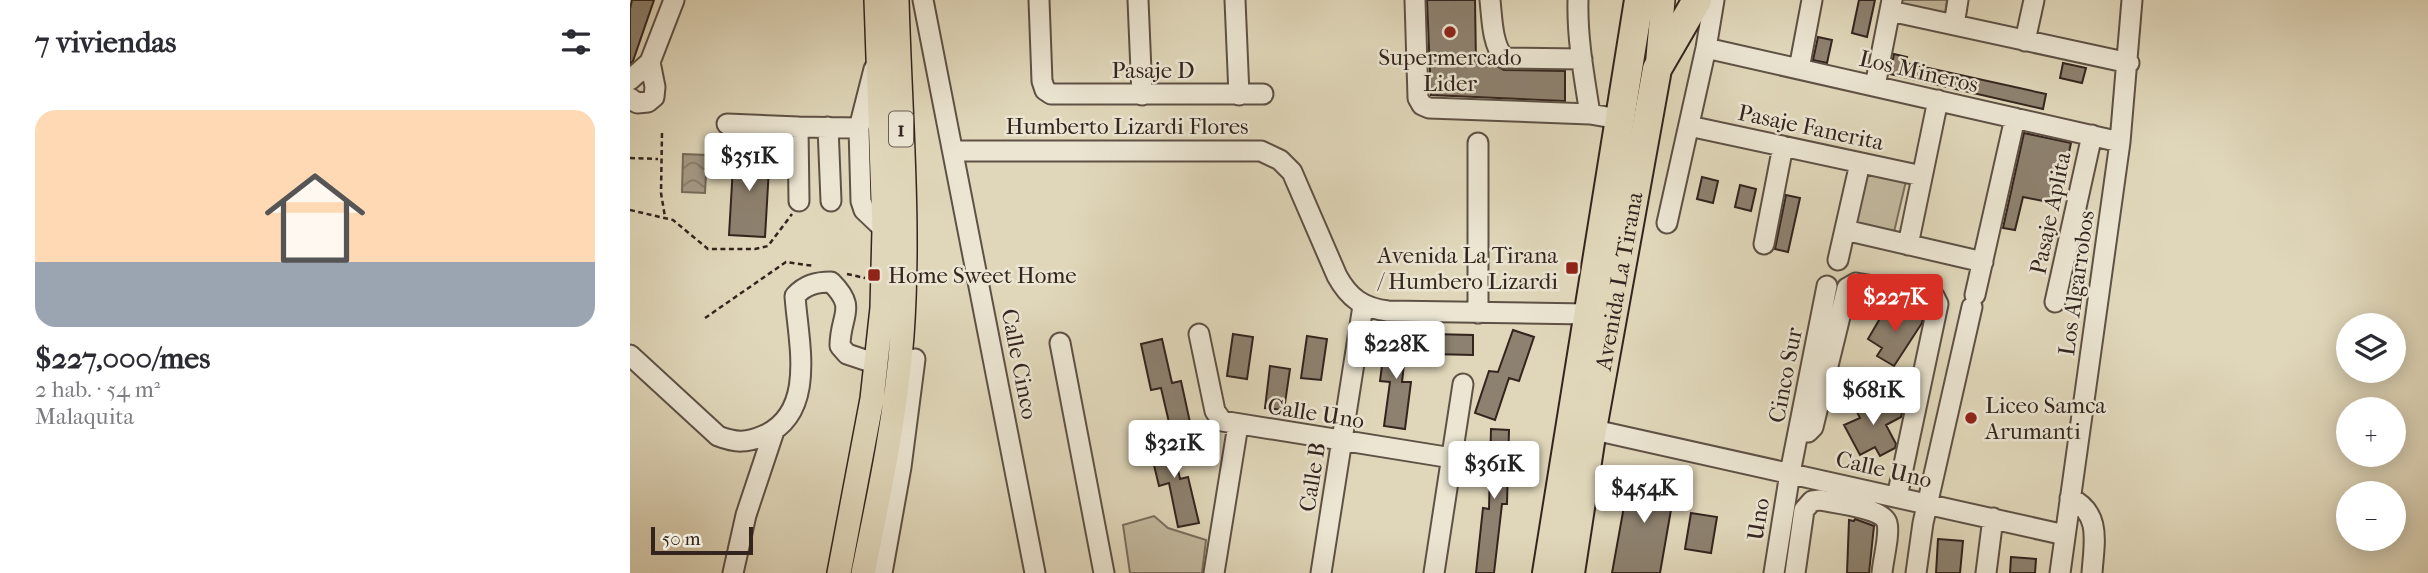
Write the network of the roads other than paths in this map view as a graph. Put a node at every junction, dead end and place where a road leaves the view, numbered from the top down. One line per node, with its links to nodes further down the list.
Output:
1 (674, 0): 25 (street)
2 (876, 0): 23 (main road, 1)
3 (897, 0): 85 (main road, 1)
4 (923, 0): 48 (street, Calle Cinco)
5 (1039, 0): 33 (street, Pasaje D)
6 (1138, 0): 33 (street)
7 (1235, 0): 31 (street)
8 (1415, 0): 36 (street)
9 (1490, 0): 24 (street)
10 (1578, 0): 24 (street)
11 (1639, 0): 38 (highway, Avenida La Tirana)
12 (1663, 0): 27 (main road)
13 (1697, 0): 27 (highway, Avenida La Tirana)
14 (1714, 0): 22 (street, Avenida La Tirana)
15 (1812, 0): 28 (street)
16 (1958, 0): 20 (street)
17 (2034, 0): 21 (street)
18 (2132, 0): 26 (street, Los Algarrobos)
19 (1891, 5): 20 (street); 30 (street)
20 (1954, 24): 21 (street)
21 (2025, 41): 26 (street)
22 (1706, 48): 28 (street, Los Mineros); 40 (street, Avenida La Tirana)
23 (878, 53): 43 (street); 54 (main road, 1)
24 (1582, 59): 36 (street)
25 (650, 62): 29 (street); 34 (street)
26 (2129, 63): 45 (street, Los Algarrobos)
27 (1657, 69): 72 (highway, Avenida La Tirana)
28 (1799, 69): 30 (street, Los Mineros)
29 (630, 80)
30 (1875, 86): 35 (street, Los Mineros)
31 (1239, 94): 32 (street, Pasaje D); 33 (street, Pasaje D)
32 (1263, 94)
33 (1142, 95)
34 (630, 98)
35 (1938, 100): 37 (street, Los Mineros); 50 (street)
36 (1590, 114): 38 (street)
37 (2015, 118): 44 (street, Los Mineros); 59 (street)
38 (1619, 119): 64 (highway, Avenida La Tirana)
39 (727, 124): 41 (street)
40 (1689, 126): 47 (street, Pasaje Fanerita); 53 (street, Avenida La Tirana)
41 (798, 127): 42 (street); 51 (street)
42 (828, 127): 43 (street); 52 (street)
43 (859, 128): 54 (street)
44 (2092, 135): 45 (street, Los Mineros); 61 (street, Pasaje Aplita)
45 (2120, 142): 79 (street, Los Algarrobos)
46 (1478, 143): 63 (street)
47 (1783, 146): 49 (street, Pasaje Fanerita); 56 (street)
48 (954, 151): 62 (street, Humberto Lizardi Flores); 87 (street, Calle Cinco)
49 (1860, 163): 50 (street, Pasaje Fanerita); 55 (street)
50 (1922, 176): 57 (street)
51 (799, 201)
52 (831, 201)
53 (1667, 223)
54 (884, 229): 69 (main road, 1)
55 (1845, 230): 57 (street); 58 (street)
56 (1764, 244)
57 (1908, 245): 59 (street)
58 (1838, 260)
59 (1983, 262): 80 (street)
60 (1827, 286): 73 (street, Cinco Sur)
61 (2055, 302)
62 (1363, 306): 63 (street); 75 (street, Calle B)
63 (1478, 313): 64 (street)
64 (1588, 314): 72 (highway, Avenida La Tirana)
65 (1199, 334): 71 (street, Calle Uno)
66 (1060, 343): 88 (street)
67 (630, 355): 74 (street)
68 (915, 359): 86 (street)
69 (877, 364): 74 (street); 84 (main road, 1)
70 (1463, 384): 76 (street)
71 (1238, 425): 75 (street, Calle Uno); 89 (street)
72 (1581, 427): 77 (street, Calle Uno); 92 (highway, Avenida La Tirana); 93 (highway, Avenida La Tirana)
73 (1799, 430): 77 (street, Cinco Sur); 78 (street)
74 (774, 431): 83 (street)
75 (1342, 442): 76 (street, Calle Uno); 90 (street, Calle B)
76 (1452, 458): 91 (street)
77 (1790, 473): 78 (street, Calle Uno); 94 (street, Uno)
78 (1897, 497): 80 (street, Calle Uno)
79 (2070, 498): 82 (street, Los Algarrobos); 100 (street)
80 (1927, 504): 81 (street, Calle Uno); 97 (street)
81 (1993, 518): 82 (street, Calle Uno); 98 (street)
82 (2065, 535): 99 (street, Los Algarrobos)
83 (733, 573)
84 (839, 573)
85 (863, 573)
86 (882, 573)
87 (1035, 573)
88 (1104, 573)
89 (1214, 573)
90 (1321, 573)
91 (1434, 573)
92 (1547, 573)
93 (1570, 573)
94 (1774, 573)
95 (1796, 573): 96 (street)
96 (1882, 573)
97 (1916, 573)
98 (1986, 573)
99 (2060, 573)
100 (2092, 573)

